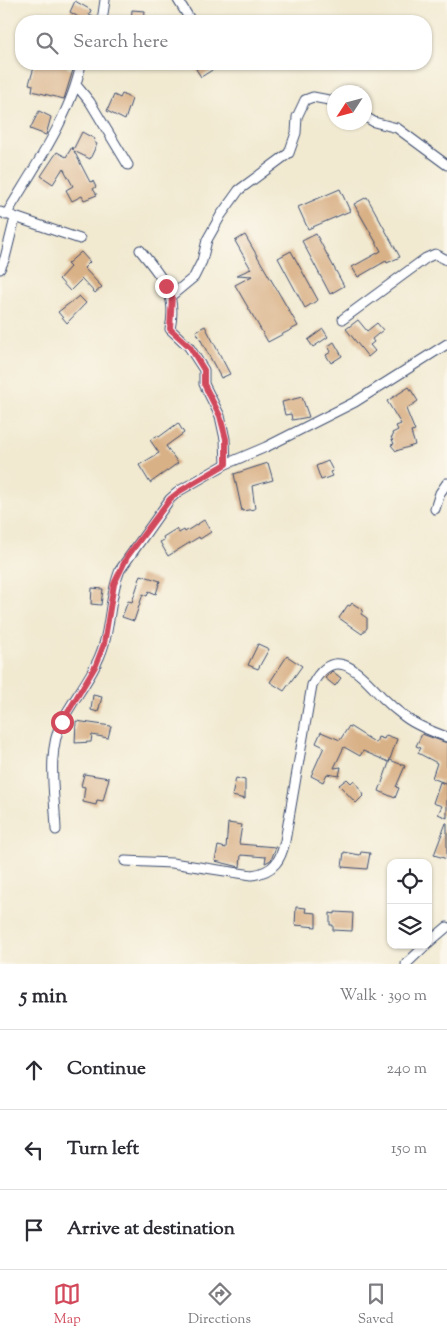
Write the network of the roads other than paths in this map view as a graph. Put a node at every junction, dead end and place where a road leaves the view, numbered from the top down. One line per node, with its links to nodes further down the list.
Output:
1 (105, 0): 3 (street)
2 (178, 0): 4 (street)
3 (103, 15)
4 (187, 15)
5 (81, 70): 6 (street)
6 (77, 86): 9 (street); 11 (street)
7 (327, 100): 16 (street)
8 (372, 121): 10 (street)
9 (128, 165)
10 (447, 165)
11 (7, 215): 12 (street); 15 (street)
12 (80, 239)
13 (140, 250): 16 (street)
14 (447, 260): 17 (street)
15 (0, 269)
16 (172, 296): 19 (street)
17 (343, 319)
18 (447, 344): 19 (street)
19 (226, 464): 23 (street)
20 (447, 482): 21 (street)
21 (436, 509)
22 (447, 737): 24 (street)
23 (56, 830)
24 (125, 861)
25 (447, 927): 26 (street)
26 (432, 940)
27 (422, 949): 28 (street)
28 (406, 964)

